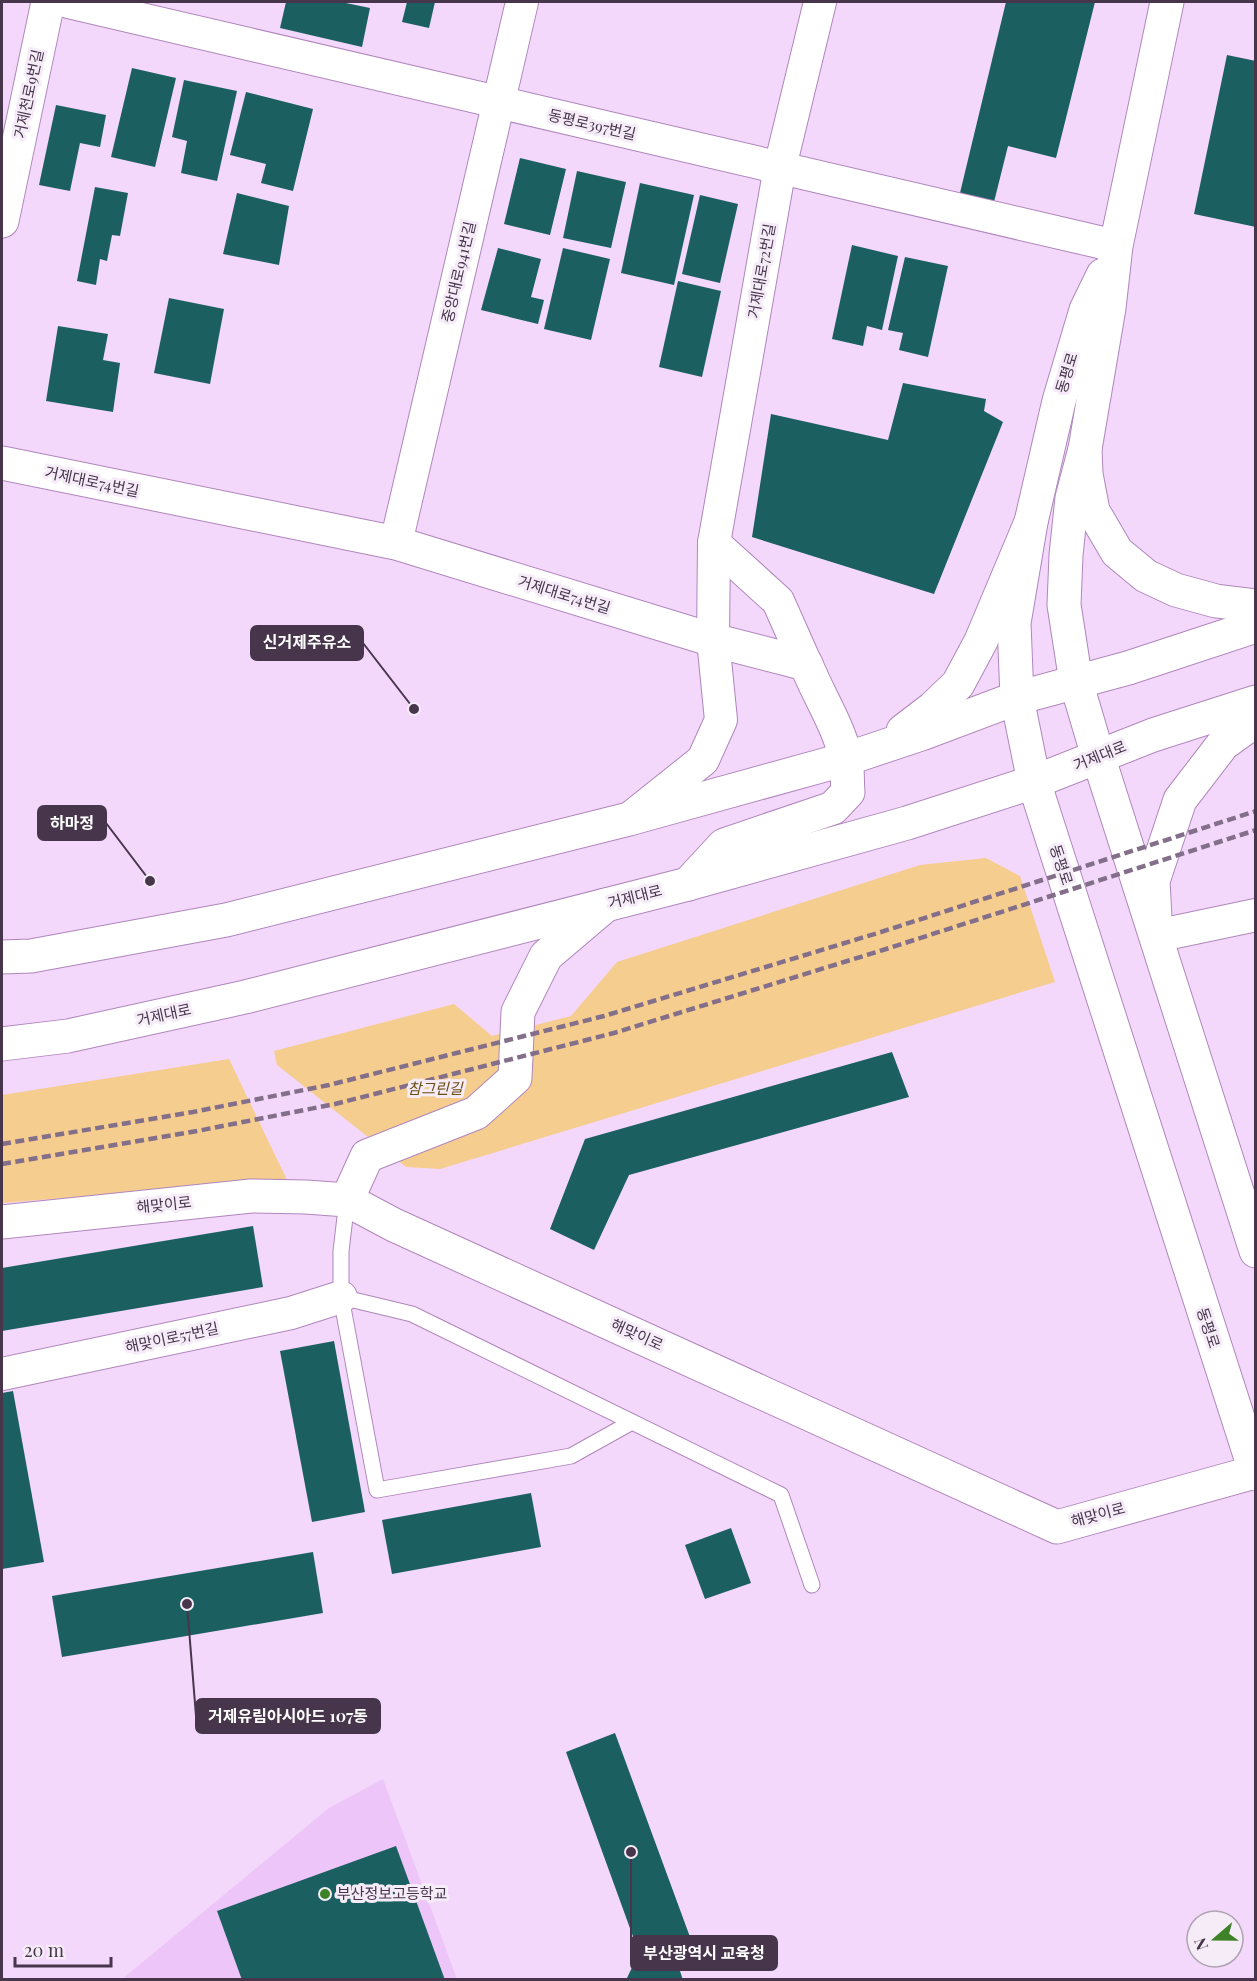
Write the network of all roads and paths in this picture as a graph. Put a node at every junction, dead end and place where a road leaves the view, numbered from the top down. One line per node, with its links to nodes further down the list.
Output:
1 (48, 2): 8 (main road, 거제천로9번길)
2 (68, 2): 6 (street, 동평로397번길)
3 (522, 2): 6 (street, 중앙대로941번길)
4 (820, 2): 7 (street, 거제대로72번길)
5 (1167, 2): 9 (main road, 동평로)
6 (498, 104): 7 (street, 동평로397번길); 13 (street, 중앙대로941번길)
7 (780, 167): 9 (street, 동평로397번길); 14 (street, 거제대로72번길)
8 (2, 221)
9 (1116, 246): 10 (main road, 동평로); 12 (main road, 동평로)
10 (1085, 449): 15 (main road); 19 (main road, 동평로)
11 (2, 463): 13 (main road, 거제대로74번길)
12 (1030, 522): 20 (main road, 동평로); 23 (main road)
13 (396, 543): 17 (main road, 거제대로74번길)
14 (714, 543): 17 (street, 거제대로72번길); 18 (street)
15 (1256, 606)
16 (1256, 626): 19 (main road)
17 (714, 640): 18 (main road, 거제대로74번길); 27 (street, 거제대로72번길)
18 (806, 664): 25 (main road)
19 (1076, 682): 20 (main road); 24 (main road, 동평로)
20 (1017, 698): 23 (main road); 26 (main road, 동평로)
21 (1256, 702): 24 (main road, 거제대로)
22 (1256, 720): 31 (main road)
23 (881, 747): 25 (main road)
24 (1098, 756): 26 (main road, 거제대로); 31 (main road, 동평로)
25 (846, 759): 27 (main road); 28 (main road)
26 (1034, 782): 28 (main road, 거제대로); 40 (main road, 동평로)
27 (629, 819): 32 (main road)
28 (688, 884): 29 (main road, 거제대로)
29 (606, 905): 33 (main road, 거제대로); 34 (main road)
30 (1256, 915): 31 (street)
31 (1156, 936): 36 (main road, 동평로)
32 (2, 957)
33 (2, 1044)
34 (347, 1200): 35 (main road, 해맞이로); 37 (lane); 40 (main road, 해맞이로)
35 (2, 1222)
36 (1256, 1251)
37 (341, 1297): 38 (street, 해맞이로57번길); 39 (lane); 39 (lane)
38 (2, 1374)
39 (632, 1422): 41 (lane)
40 (1255, 1473)
41 (812, 1585)

